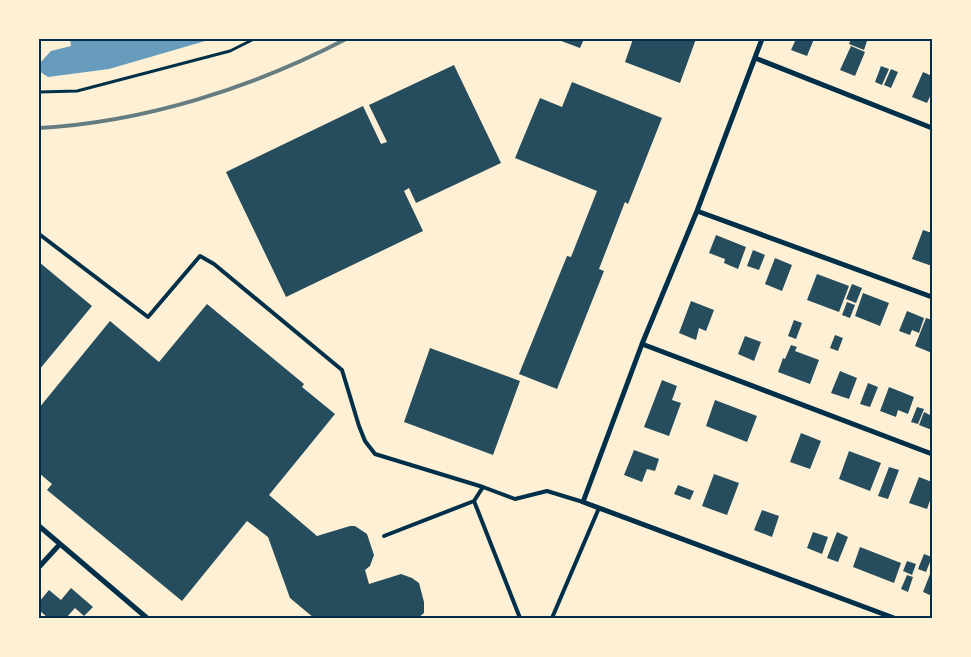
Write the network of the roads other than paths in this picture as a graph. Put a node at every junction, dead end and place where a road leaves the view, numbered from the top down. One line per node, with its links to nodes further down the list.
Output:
1 (762, 39): 2 (street)
2 (755, 58): 3 (street); 4 (street)
3 (932, 128)
4 (697, 211): 6 (street); 7 (street)
5 (39, 234): 9 (lane)
6 (932, 297)
7 (642, 344): 8 (street); 11 (street)
8 (932, 454)
9 (483, 487): 10 (lane); 11 (lane)
10 (474, 501): 14 (lane); 18 (lane)
11 (583, 502): 12 (street)
12 (599, 508): 19 (lane); 20 (street)
13 (39, 526): 15 (street)
14 (384, 536)
15 (60, 544): 16 (street); 17 (street)
16 (39, 567)
17 (148, 618)
18 (520, 618)
19 (552, 618)
20 (894, 618)

